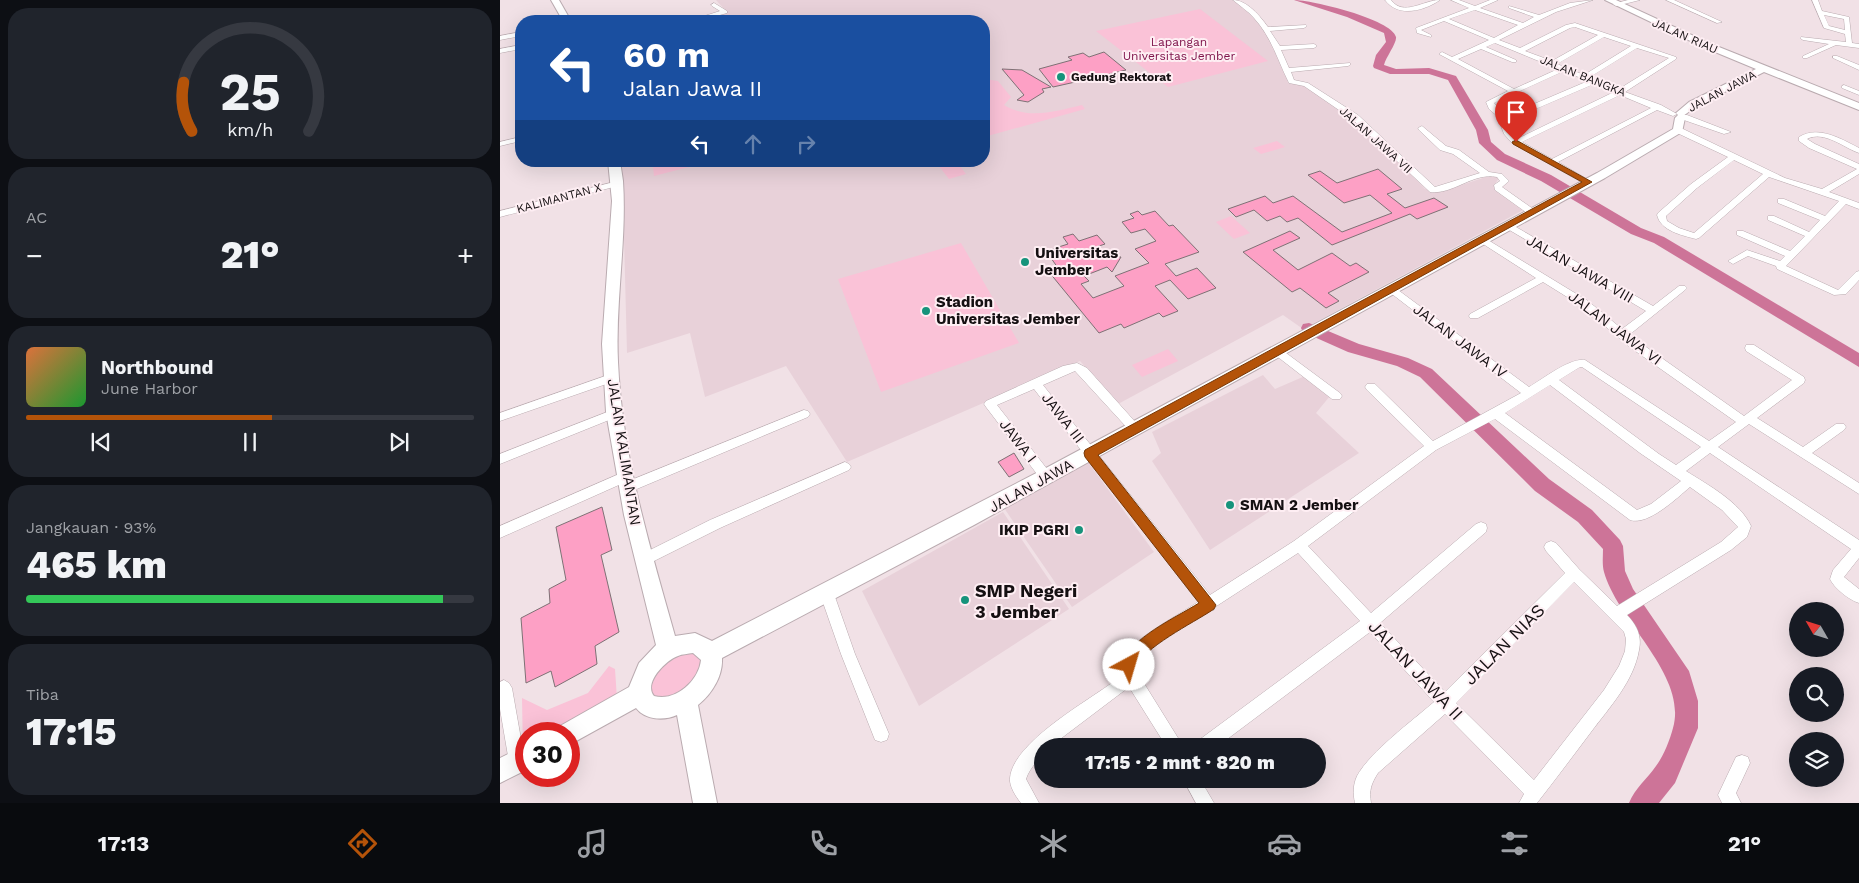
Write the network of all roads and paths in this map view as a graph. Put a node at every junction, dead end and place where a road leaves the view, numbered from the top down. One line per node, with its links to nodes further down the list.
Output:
1 (555, 0): 21 (main road)
2 (1236, 0): 29 (street, JALAN JAWA VII)
3 (1388, 0): 13 (street)
4 (1437, 0): 13 (street)
5 (1454, 0): 16 (street)
6 (1495, 0): 16 (street)
7 (1590, 0): 24 (street)
8 (1637, 0): 12 (street)
9 (1669, 0): 26 (street)
10 (1685, 0): 14 (street)
11 (1815, 0): 20 (street)
12 (1612, 2): 56 (main road, JALAN RIAU)
13 (1426, 4): 18 (street)
14 (1695, 4)
15 (714, 5): 22 (street)
16 (1475, 7): 23 (street); 27 (street)
17 (1511, 7): 24 (street)
18 (1435, 8)
19 (1444, 11): 23 (street)
20 (1820, 12): 30 (street); 30 (street)
21 (564, 15)
22 (714, 15)
23 (1453, 15): 25 (street)
24 (1538, 17): 27 (street)
25 (1443, 19): 33 (street); 36 (street, JALAN BANGKA)
26 (1719, 22)
27 (1523, 25): 36 (street)
28 (1304, 26): 29 (street)
29 (1267, 29): 44 (street, JALAN JAWA VII)
30 (1848, 32): 38 (street)
31 (1602, 34): 40 (street); 46 (street); 53 (street)
32 (515, 35): 34 (street)
33 (1429, 36)
34 (500, 38)
35 (1803, 38): 37 (street)
36 (1493, 41): 43 (street); 46 (street, JALAN BANGKA)
37 (1837, 42): 38 (street); 49 (street)
38 (1849, 44): 41 (street)
39 (1314, 46): 44 (street)
40 (1635, 46): 58 (street); 62 (street)
41 (1859, 46)
42 (515, 47): 45 (street)
43 (1481, 47): 50 (street); 51 (street)
44 (1277, 48): 57 (street, JALAN JAWA VII)
45 (500, 51)
46 (1520, 51): 53 (street, JALAN BANGKA)
47 (1843, 53): 54 (street)
48 (1442, 54): 50 (street)
49 (1805, 57)
50 (1454, 59): 61 (street)
51 (1514, 61)
52 (1348, 64): 57 (street)
53 (1552, 64): 55 (street, JALAN BANGKA)
54 (1859, 68)
55 (1564, 69): 58 (street, JALAN BANGKA); 61 (street)
56 (1763, 69): 65 (main road, JALAN RIAU); 66 (main road, JALAN JAWA)
57 (1286, 70): 80 (street, JALAN JAWA VII)
58 (1585, 77): 59 (street, JALAN BANGKA)
59 (1594, 81): 62 (street, JALAN BANGKA); 67 (street)
60 (1844, 87): 63 (street)
61 (1513, 91): 67 (street)
62 (1621, 91): 64 (street, JALAN BANGKA); 72 (street)
63 (1859, 93)
64 (1658, 107): 66 (street, JALAN BANGKA); 76 (street)
65 (1859, 107)
66 (1680, 115): 69 (main road, JALAN JAWA); 70 (street, JALAN BANGKA)
67 (1506, 123): 72 (street)
68 (1422, 128): 80 (street)
69 (1678, 130): 75 (street); 83 (main road, JALAN JAWA)
70 (1727, 132)
71 (515, 140): 73 (street)
72 (1516, 142): 76 (street)
73 (500, 144)
74 (1859, 151): 78 (street)
75 (1734, 156): 81 (street); 81 (street)
76 (1552, 162): 83 (street)
77 (615, 167): 82 (main road, JALAN KALIMANTAN)
78 (1859, 167)
79 (1859, 171): 84 (street)
80 (1486, 173): 88 (street)
81 (1768, 174): 84 (street)
82 (618, 183): 89 (street, KALIMANTAN X); 108 (main road, JALAN KALIMANTAN)
83 (1586, 184): 88 (main road, JALAN JAWA)
84 (1822, 192): 85 (street)
85 (1844, 200): 87 (street); 91 (street)
86 (1780, 201): 91 (street)
87 (1859, 206)
88 (1533, 213): 92 (main road, JALAN JAWA)
89 (500, 214)
90 (1771, 218): 94 (street)
91 (1827, 220): 94 (street)
92 (1509, 226): 95 (main road, JALAN JAWA); 103 (street, JALAN JAWA VIII)
93 (1740, 233): 96 (street)
94 (1810, 236): 96 (street)
95 (1483, 240): 100 (street, JALAN JAWA VI); 101 (main road, JALAN JAWA)
96 (1791, 255): 98 (street)
97 (1733, 261): 98 (street)
98 (1782, 265): 99 (street)
99 (1859, 274)
100 (1543, 278): 104 (street); 105 (street, JALAN JAWA VI)
101 (1391, 288): 107 (main road, JALAN JAWA); 112 (street, JALAN JAWA IV)
102 (1682, 288): 103 (street)
103 (1652, 310): 105 (street)
104 (1474, 316)
105 (1622, 334): 118 (street, JALAN JAWA VI)
106 (1750, 348): 118 (street)
107 (1278, 352): 113 (street); 120 (main road, JALAN JAWA)
108 (611, 378): 114 (main road, JALAN KALIMANTAN); 117 (street)
109 (1549, 379): 112 (street); 122 (street); 127 (street)
110 (1036, 384): 120 (street); 123 (street, JAWA III); 128 (street, JAWA I)
111 (1371, 387): 121 (street)
112 (1529, 393): 115 (street)
113 (1336, 396)
114 (615, 413): 125 (street); 130 (main road, JALAN KALIMANTAN)
115 (1496, 413): 121 (street); 129 (street)
116 (804, 414): 130 (street)
117 (500, 417)
118 (1745, 420): 122 (street); 124 (street, JALAN JAWA VI)
119 (1840, 427): 124 (street)
120 (1134, 428): 123 (main road, JALAN JAWA)
121 (1432, 447): 134 (street)
122 (1708, 447): 127 (street); 136 (street)
123 (1090, 453): 128 (main road, JALAN JAWA); 141 (street)
124 (1803, 453): 131 (street, JALAN JAWA VI)
125 (500, 459)
126 (845, 467): 137 (street)
127 (1676, 472): 129 (street)
128 (1047, 478): 139 (main road, JALAN JAWA)
129 (1689, 481): 142 (street)
130 (627, 482): 133 (street); 137 (main road, JALAN KALIMANTAN)
131 (1859, 489)
132 (1481, 528): 143 (street)
133 (500, 532)
134 (1299, 545): 141 (street); 143 (street, JALAN JAWA II)
135 (1551, 547): 138 (street)
136 (1859, 548): 140 (street)
137 (643, 560): 144 (main road, JALAN KALIMANTAN)
138 (1574, 573): 142 (street); 150 (street, JALAN NIAS)
139 (827, 594): 145 (main road, JALAN JAWA); 152 (street)
140 (1859, 598)
141 (1209, 605): 146 (street)
142 (1626, 609): 158 (street)
143 (1371, 622): 150 (street, JALAN JAWA II); 154 (street)
144 (668, 649): 145 (main road); 148 (main road)
145 (710, 653): 149 (main road)
146 (1129, 674): 153 (street); 160 (street)
147 (502, 689): 156 (street)
148 (639, 694): 149 (main road); 151 (main road)
149 (686, 701): 159 (main road)
150 (1445, 703): 158 (street, JALAN JAWA II); 162 (street, JALAN NIAS)
151 (580, 727)
152 (881, 734)
153 (1170, 738)
154 (1216, 738)
155 (1742, 763): 163 (street)
156 (514, 764)
157 (1197, 788): 161 (street)
158 (1531, 798)
159 (705, 803)
160 (1031, 803)
161 (1206, 803)
162 (1363, 803)
163 (1733, 803)

